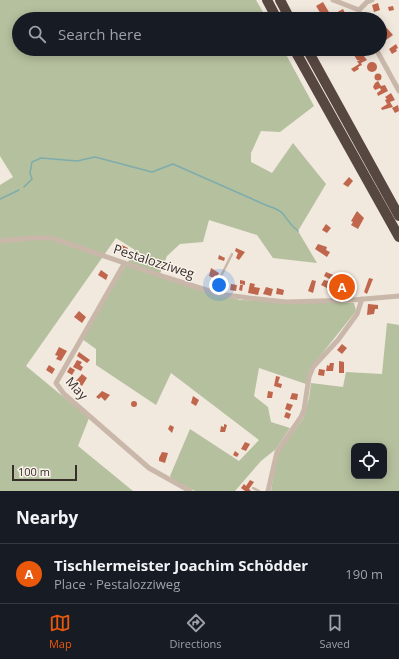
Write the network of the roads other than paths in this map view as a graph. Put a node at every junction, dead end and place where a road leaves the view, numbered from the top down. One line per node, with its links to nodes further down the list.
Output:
1 (267, 0): 6 (highway)
2 (280, 0): 7 (highway)
3 (333, 0): 5 (street)
4 (372, 0): 5 (street)
5 (359, 10)
6 (274, 12)
7 (286, 12)
8 (298, 56): 13 (highway)
9 (311, 56): 12 (highway)
10 (380, 56): 11 (street)
11 (399, 91)
12 (399, 216)
13 (399, 237)
14 (0, 241): 16 (street, Pestalozziweg)
15 (232, 254): 17 (lane)
16 (124, 264): 17 (street, Pestalozziweg); 21 (street, May)
17 (213, 292): 19 (street, Pestalozziweg)
18 (399, 296): 19 (street, Pestalozziweg)
19 (362, 299): 23 (street)
20 (253, 488): 22 (lane)
21 (190, 491)
22 (259, 491)
23 (268, 491)

